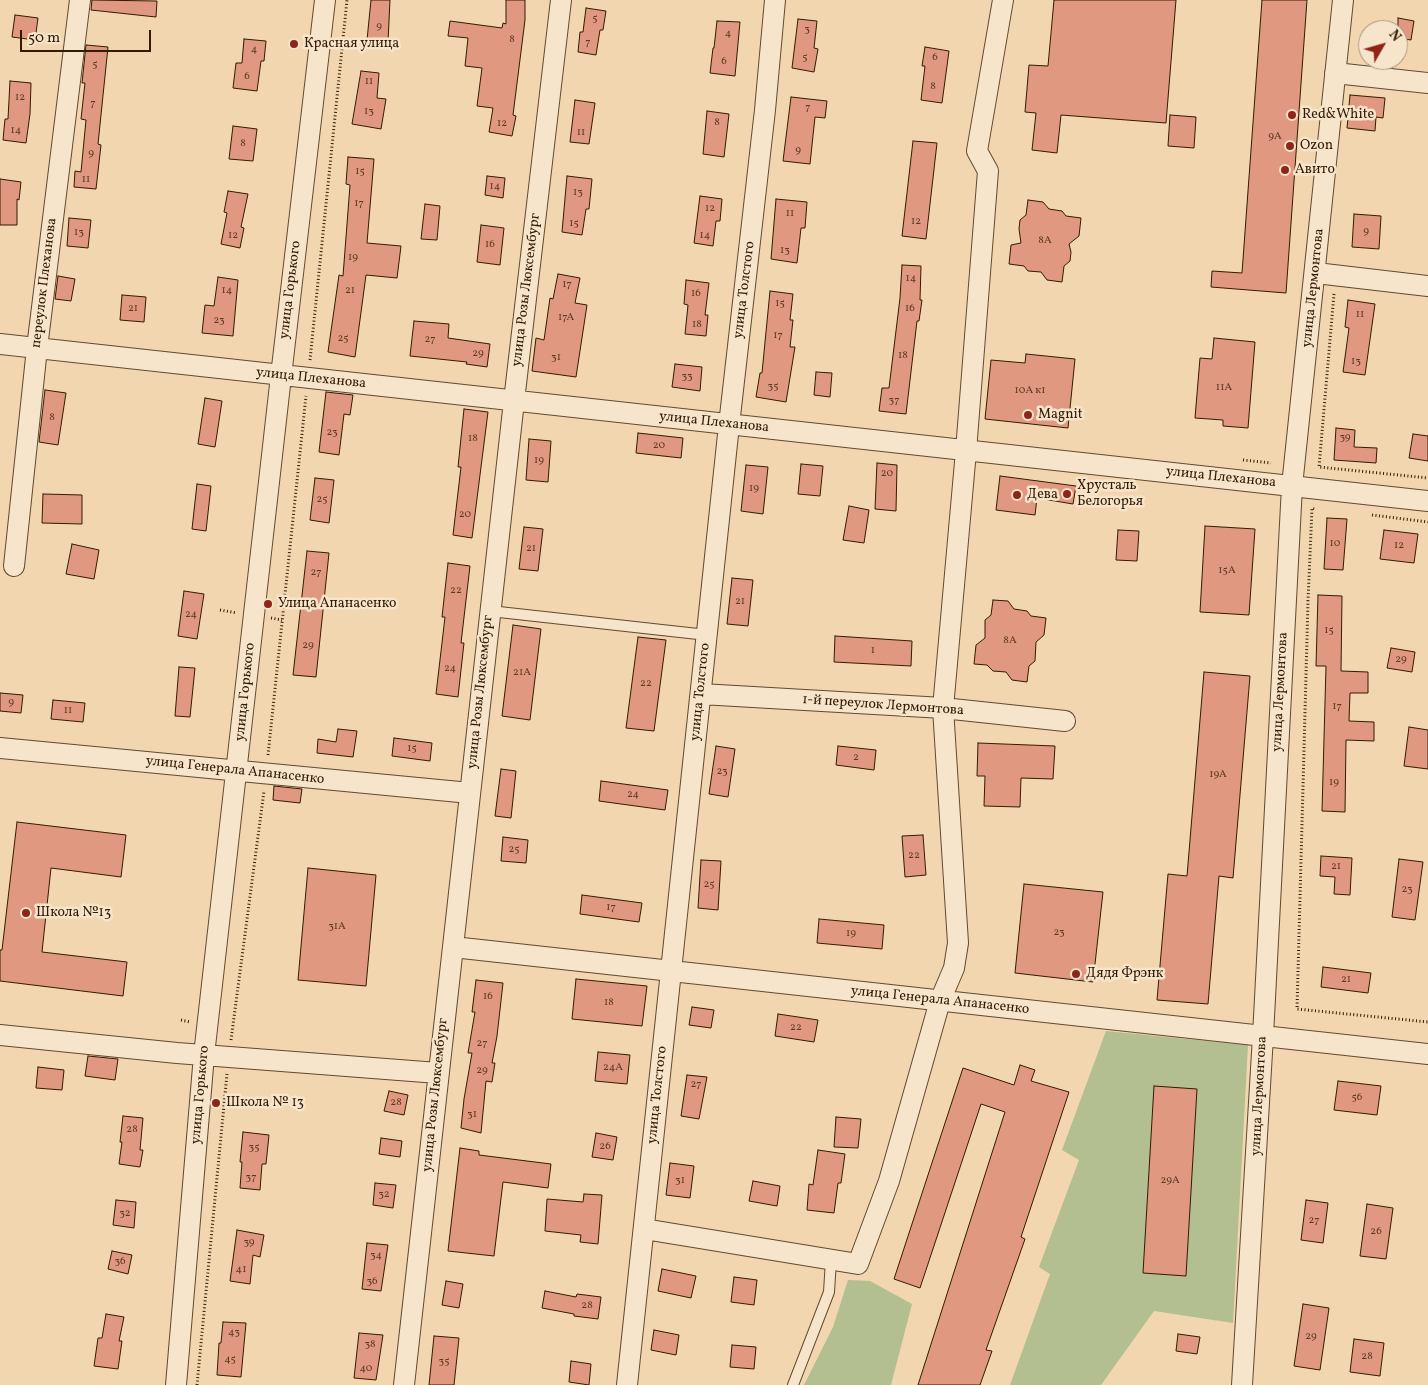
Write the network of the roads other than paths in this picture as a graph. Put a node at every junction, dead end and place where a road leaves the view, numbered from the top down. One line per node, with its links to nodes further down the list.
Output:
1 (80, 0): 12 (street, переулок Плеханова)
2 (325, 0): 13 (street, улица Горького)
3 (561, 0): 14 (street, улица Розы Люксембург)
4 (775, 0): 15 (street, улица Толстого)
5 (1003, 0): 16 (street)
6 (1343, 0): 7 (street, улица Лермонтова)
7 (1335, 73): 8 (street); 9 (street, улица Лермонтова)
8 (1428, 83)
9 (1316, 273): 10 (street); 17 (street, улица Лермонтова)
10 (1428, 286)
11 (0, 344): 12 (street, улица Плеханова)
12 (36, 348): 13 (street, улица Плеханова); 19 (street, переулок Плеханова)
13 (281, 376): 14 (street, улица Плеханова); 26 (street, улица Горького)
14 (514, 401): 15 (street, улица Плеханова); 20 (street, улица Розы Люксембург)
15 (729, 425): 16 (street, улица Плеханова); 21 (street, улица Толстого)
16 (966, 450): 17 (street, улица Плеханова); 23 (street)
17 (1292, 486): 18 (street, улица Плеханова); 32 (street, улица Лермонтова)
18 (1428, 501)
19 (14, 566)
20 (490, 610): 21 (lane); 27 (street, улица Розы Люксембург)
21 (707, 635): 22 (street, улица Толстого)
22 (700, 694): 23 (street, 1-й переулок Лермонтова); 29 (street, улица Толстого)
23 (943, 708): 24 (street, 1-й переулок Лермонтова); 30 (street)
24 (1065, 722)
25 (0, 748): 26 (street, улица Генерала Апанасенко)
26 (237, 771): 27 (street, улица Генерала Апанасенко); 34 (street, улица Горького)
27 (470, 793): 28 (street, улица Розы Люксембург)
28 (453, 947): 29 (street, улица Генерала Апанасенко); 35 (street, улица Розы Люксембург)
29 (671, 971): 30 (street, улица Генерала Апанасенко); 36 (street, улица Толстого)
30 (940, 1000): 32 (street, улица Генерала Апанасенко); 37 (street)
31 (0, 1035): 34 (street)
32 (1263, 1036): 33 (street, улица Генерала Апанасенко); 42 (street, улица Лермонтова)
33 (1428, 1053)
34 (204, 1055): 35 (street); 38 (street, улица Горького)
35 (438, 1073): 39 (street, улица Розы Люксембург)
36 (644, 1229): 37 (street); 40 (street, улица Толстого)
37 (831, 1260): 41 (lane)
38 (176, 1385)
39 (404, 1385)
40 (627, 1385)
41 (793, 1385)
42 (1242, 1385)

